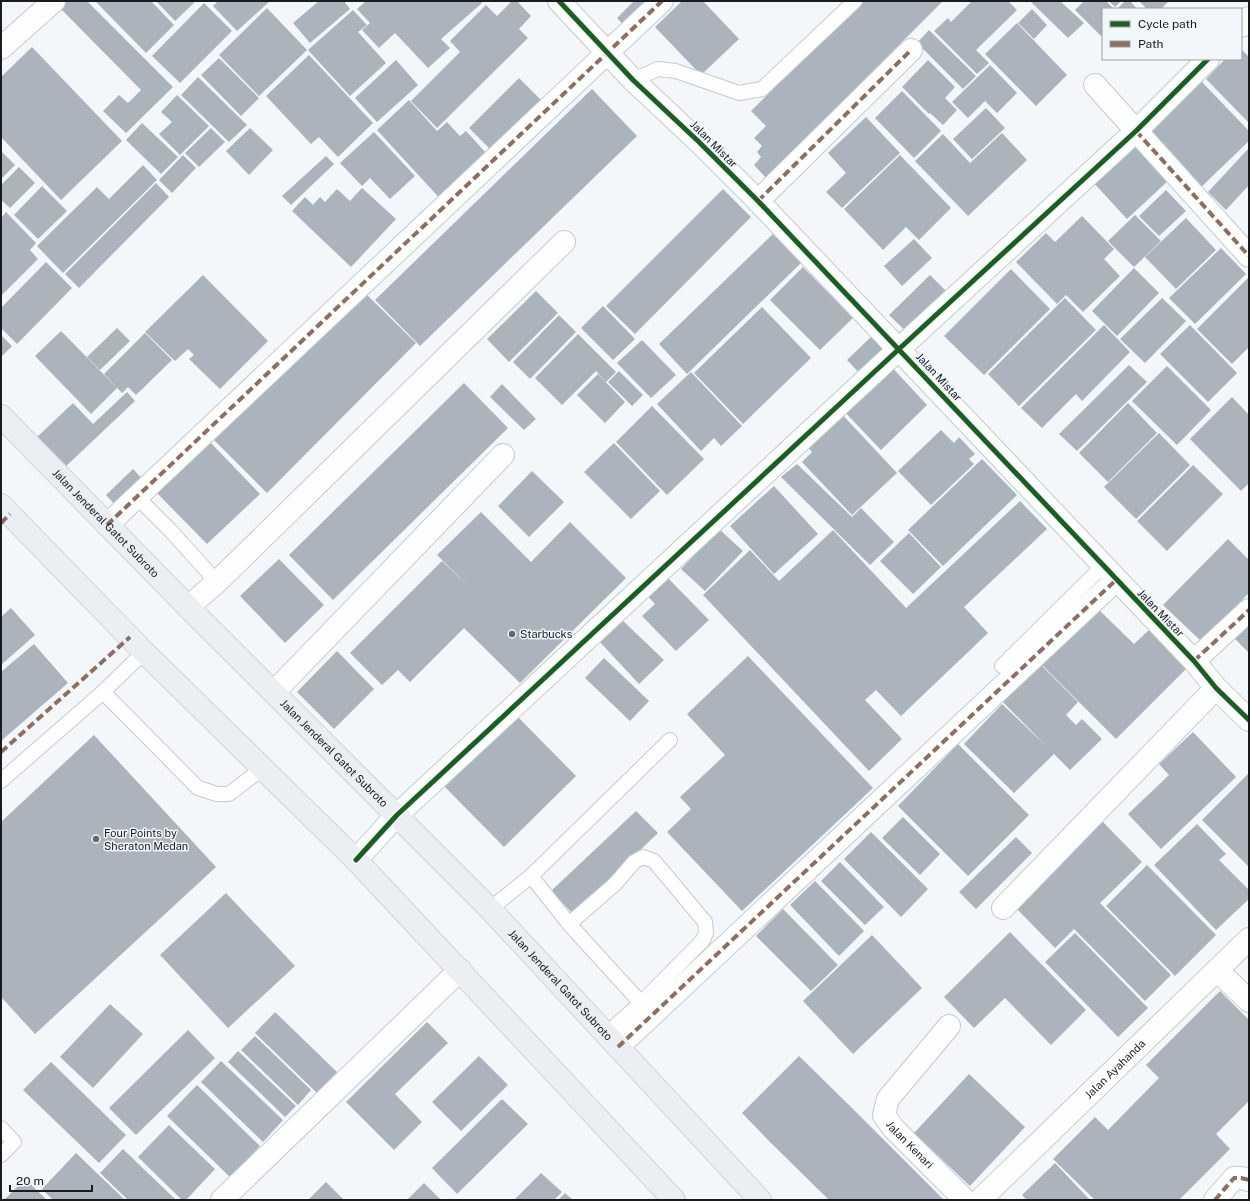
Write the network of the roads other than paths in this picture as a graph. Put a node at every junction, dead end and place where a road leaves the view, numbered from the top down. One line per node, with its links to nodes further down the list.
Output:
1 (54, 1): 5 (street)
2 (559, 1): 7 (street, Jalan Mistar)
3 (662, 1): 7 (street)
4 (855, 1): 9 (lane)
5 (1, 48)
6 (911, 50): 12 (street)
7 (608, 53): 9 (street, Jalan Mistar); 20 (street)
8 (1207, 60): 11 (street)
9 (634, 80): 12 (street, Jalan Mistar)
10 (1095, 85): 11 (street)
11 (1136, 131): 14 (street); 15 (street)
12 (758, 201): 15 (street, Jalan Mistar)
13 (564, 242): 22 (street)
14 (1249, 256)
15 (899, 349): 21 (street, Jalan Mistar); 35 (street)
16 (1, 416): 20 (main road, Jalan Jenderal Gatot Subroto)
17 (504, 455): 30 (street)
18 (1, 505): 25 (main road)
19 (146, 506): 22 (lane)
20 (107, 525): 23 (main road, Jalan Jenderal Gatot Subroto)
21 (1110, 573): 26 (street, Jalan Mistar); 27 (lane); 47 (street)
22 (217, 582): 23 (street)
23 (188, 607): 30 (main road, Jalan Jenderal Gatot Subroto)
24 (1249, 610): 26 (street)
25 (144, 652): 29 (lane); 33 (main road)
26 (1194, 661): 28 (street, Jalan Mistar)
27 (1002, 666)
28 (1216, 688): 31 (street, Jalan Mistar); 38 (street)
29 (103, 692): 33 (lane); 34 (lane)
30 (274, 692): 35 (main road, Jalan Jenderal Gatot Subroto)
31 (1249, 720)
32 (670, 740): 37 (lane)
33 (263, 768): 36 (main road)
34 (1, 781)
35 (397, 815): 36 (street); 39 (main road, Jalan Jenderal Gatot Subroto)
36 (356, 860): 42 (main road)
37 (531, 876): 39 (lane); 40 (lane)
38 (1003, 908)
39 (490, 909): 47 (main road, Jalan Jenderal Gatot Subroto)
40 (569, 924): 45 (lane); 45 (lane)
41 (1249, 939): 43 (street, Jalan Ayahanda)
42 (460, 970): 51 (street); 52 (main road)
43 (1217, 970): 44 (street); 55 (street, Jalan Ayahanda)
44 (1249, 1001)
45 (641, 1003): 47 (lane)
46 (949, 1026): 54 (street, Jalan Kenari)
47 (612, 1040): 53 (main road, Jalan Jenderal Gatot Subroto)
48 (1, 1128): 49 (lane)
49 (1, 1155)
50 (1249, 1180): 56 (street)
51 (222, 1200)
52 (674, 1200)
53 (760, 1200)
54 (965, 1200)
55 (980, 1200)
56 (1215, 1200)

